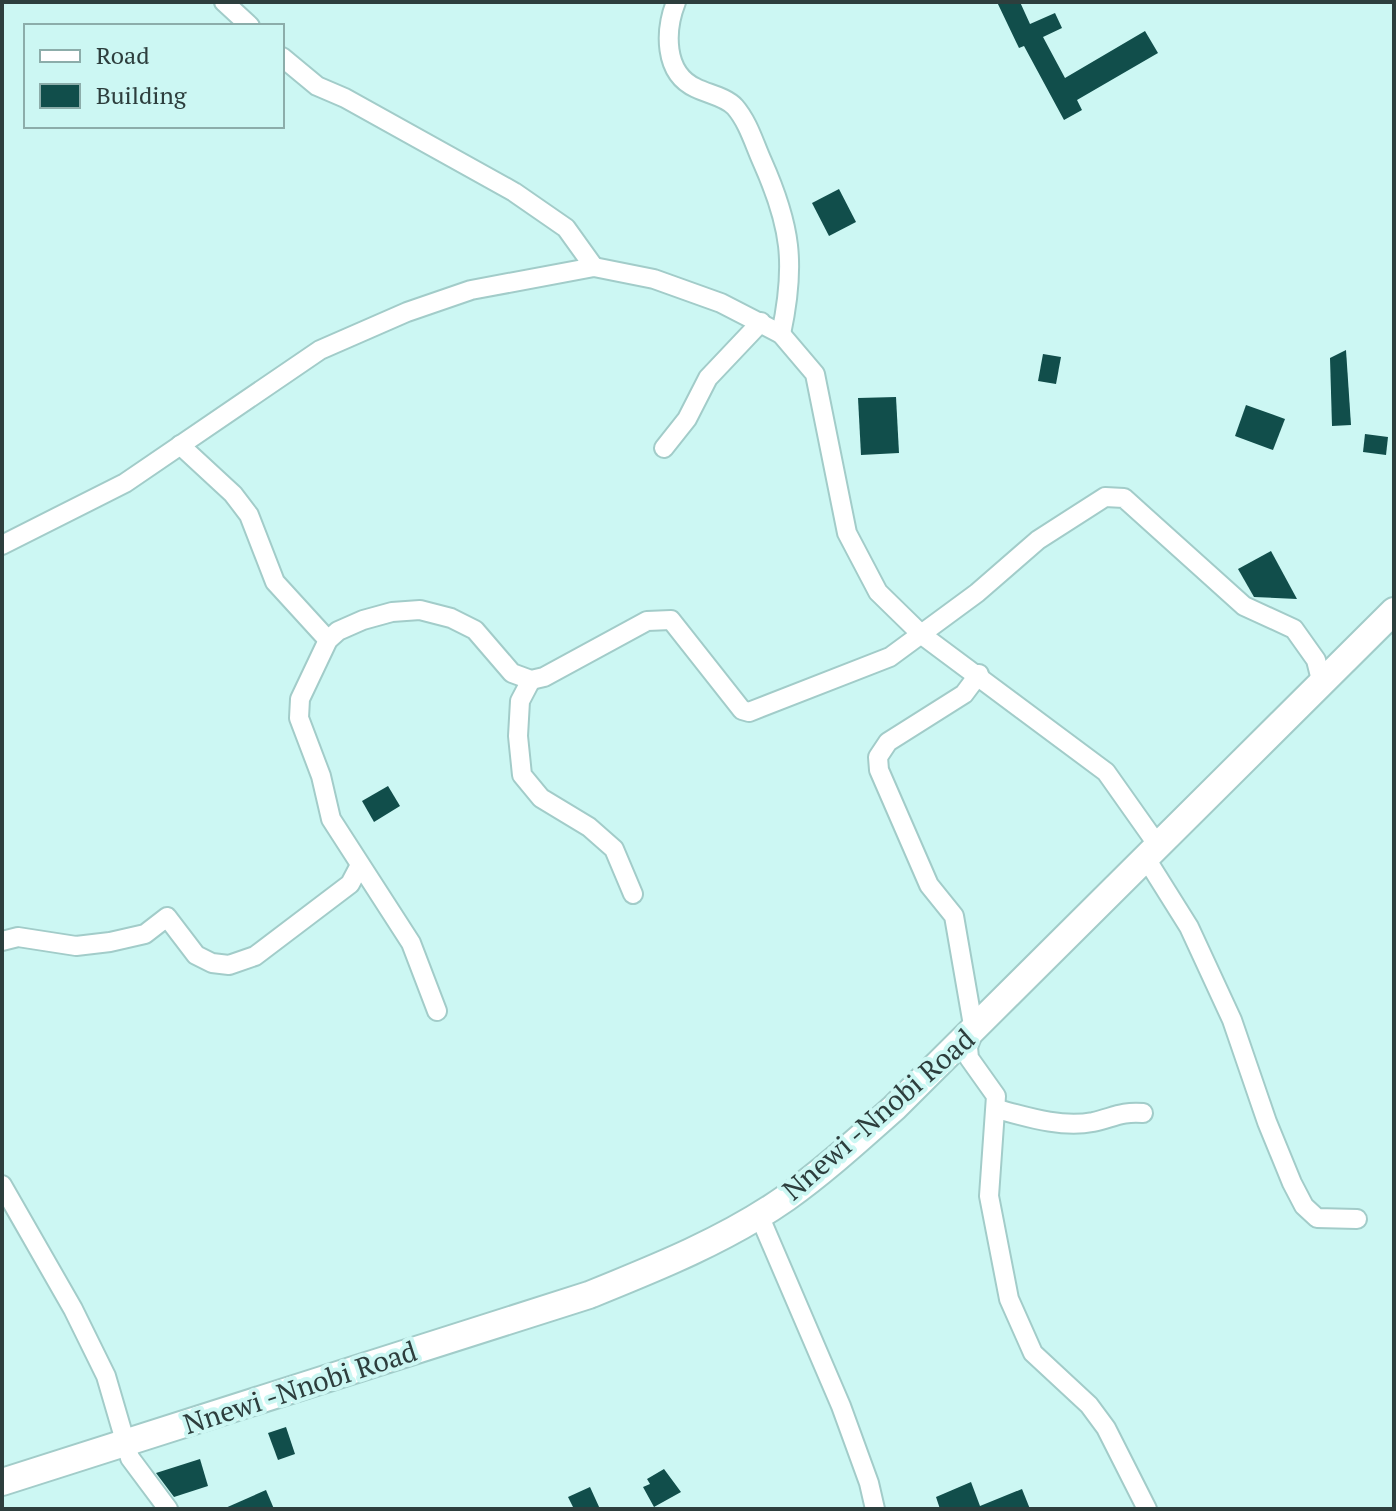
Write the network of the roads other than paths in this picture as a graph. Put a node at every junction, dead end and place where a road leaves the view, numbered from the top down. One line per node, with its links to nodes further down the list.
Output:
1 (224, 2): 3 (street)
2 (676, 2): 7 (street)
3 (248, 24)
4 (284, 59): 5 (street)
5 (594, 267): 6 (street); 8 (street)
6 (761, 322): 7 (street); 9 (street)
7 (781, 334): 12 (street)
8 (180, 445): 10 (street); 13 (street)
9 (664, 448)
10 (2, 545)
11 (1394, 611): 16 (main road, Nnewi -Nnobi Road)
12 (922, 635): 14 (street); 15 (street); 16 (street)
13 (328, 640): 15 (street); 18 (street)
14 (979, 674): 17 (street); 22 (street)
15 (531, 680): 19 (street)
16 (1322, 684): 17 (main road, Nnewi -Nnobi Road)
17 (1153, 854): 22 (main road, Nnewi -Nnobi Road); 27 (street)
18 (359, 867): 20 (street); 21 (street)
19 (633, 894)
20 (2, 941)
21 (437, 1011)
22 (974, 1031): 23 (street); 26 (main road, Nnewi -Nnobi Road)
23 (997, 1109): 24 (street); 32 (street)
24 (1143, 1113)
25 (2, 1185): 28 (street)
26 (759, 1215): 28 (main road, Nnewi -Nnobi Road); 31 (street)
27 (1357, 1219)
28 (125, 1443): 29 (main road, Nnewi -Nnobi Road); 30 (street)
29 (2, 1482)
30 (168, 1509)
31 (875, 1509)
32 (1147, 1509)

